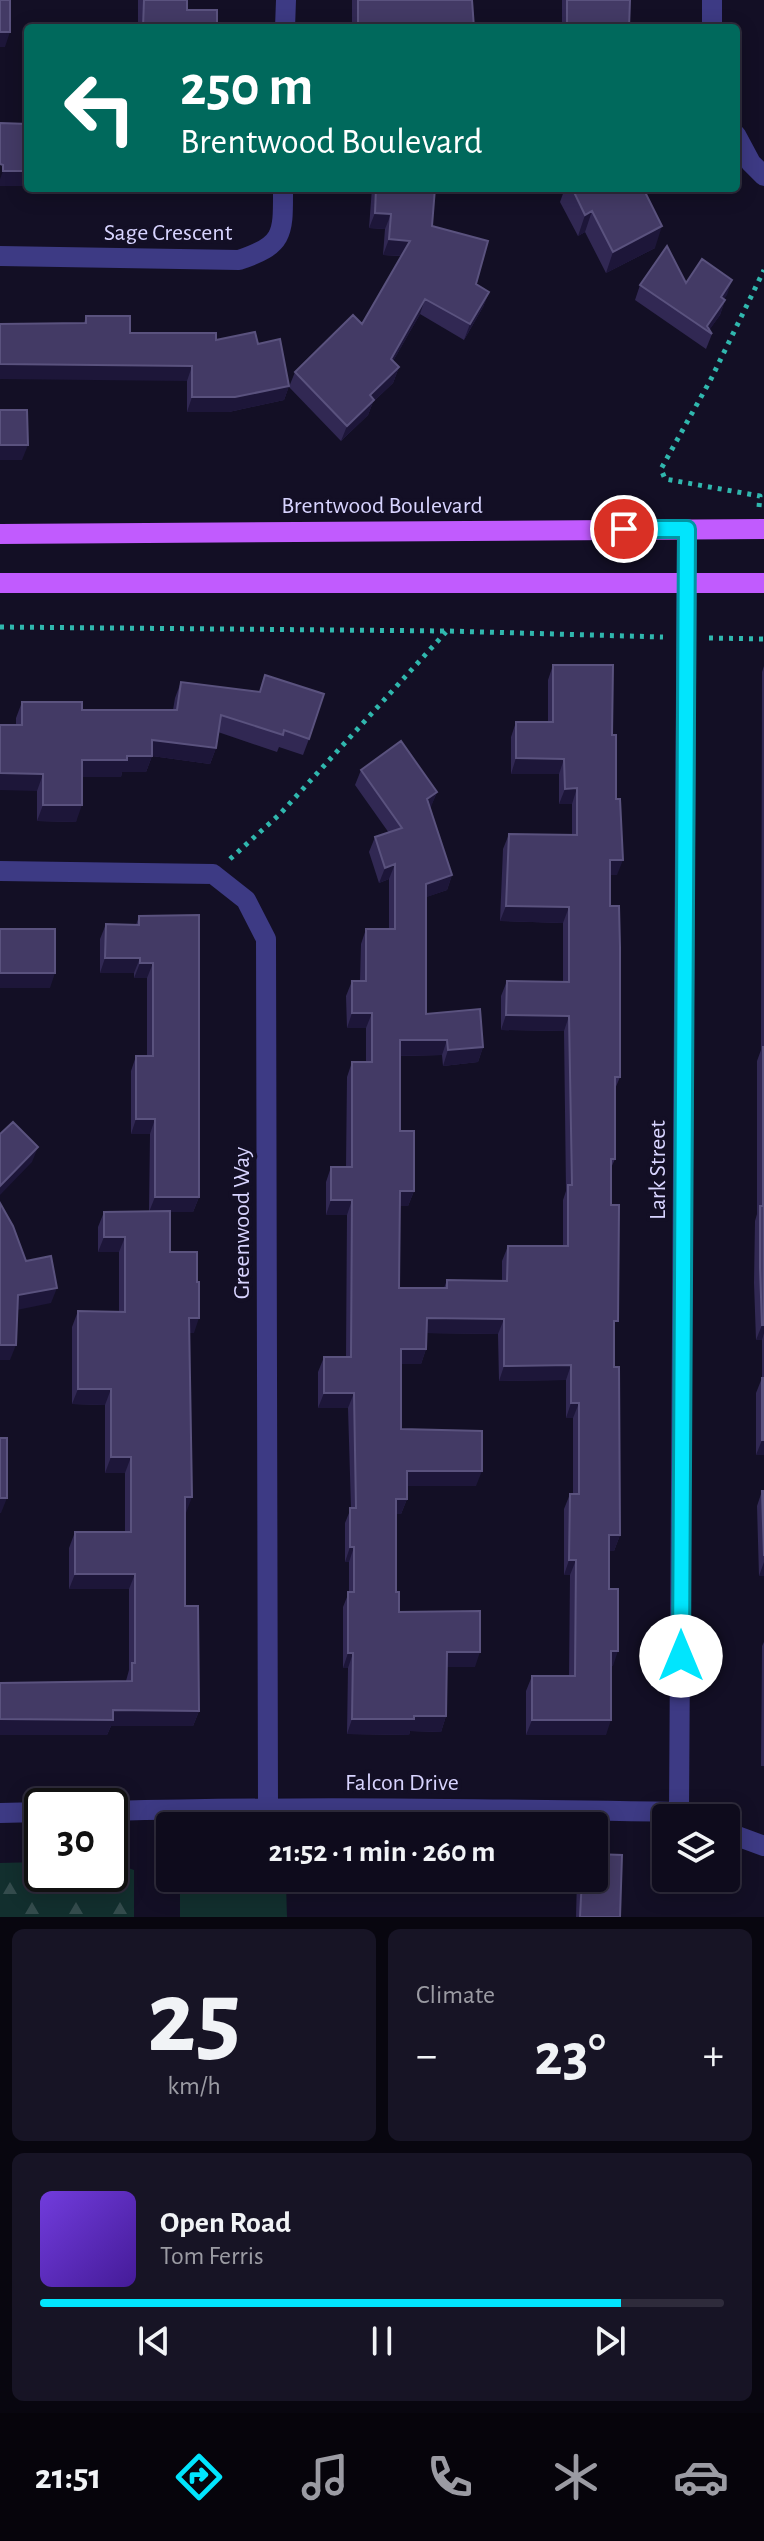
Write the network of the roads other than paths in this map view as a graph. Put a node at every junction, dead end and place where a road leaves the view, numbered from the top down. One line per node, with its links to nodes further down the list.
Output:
1 (286, 0): 3 (street)
2 (712, 0): 4 (street)
3 (285, 24)
4 (712, 24)
5 (740, 142): 6 (street)
6 (764, 176)
7 (283, 192): 8 (street, Sage Crescent)
8 (0, 256)
9 (687, 529): 10 (main road, Brentwood Boulevard); 11 (main road, Brentwood Boulevard); 13 (street, Lark Street)
10 (764, 529)
11 (0, 534)
12 (0, 583): 13 (main road)
13 (686, 583): 14 (main road); 16 (street, Lark Street)
14 (764, 583)
15 (0, 871): 17 (street, Greenwood Way)
16 (686, 1804)
17 (268, 1807): 18 (street, Falcon Drive); 21 (street, Falcon Drive)
18 (128, 1811)
19 (24, 1812): 20 (street)
20 (0, 1813)
21 (652, 1814)
22 (740, 1837): 23 (street)
23 (764, 1846)

